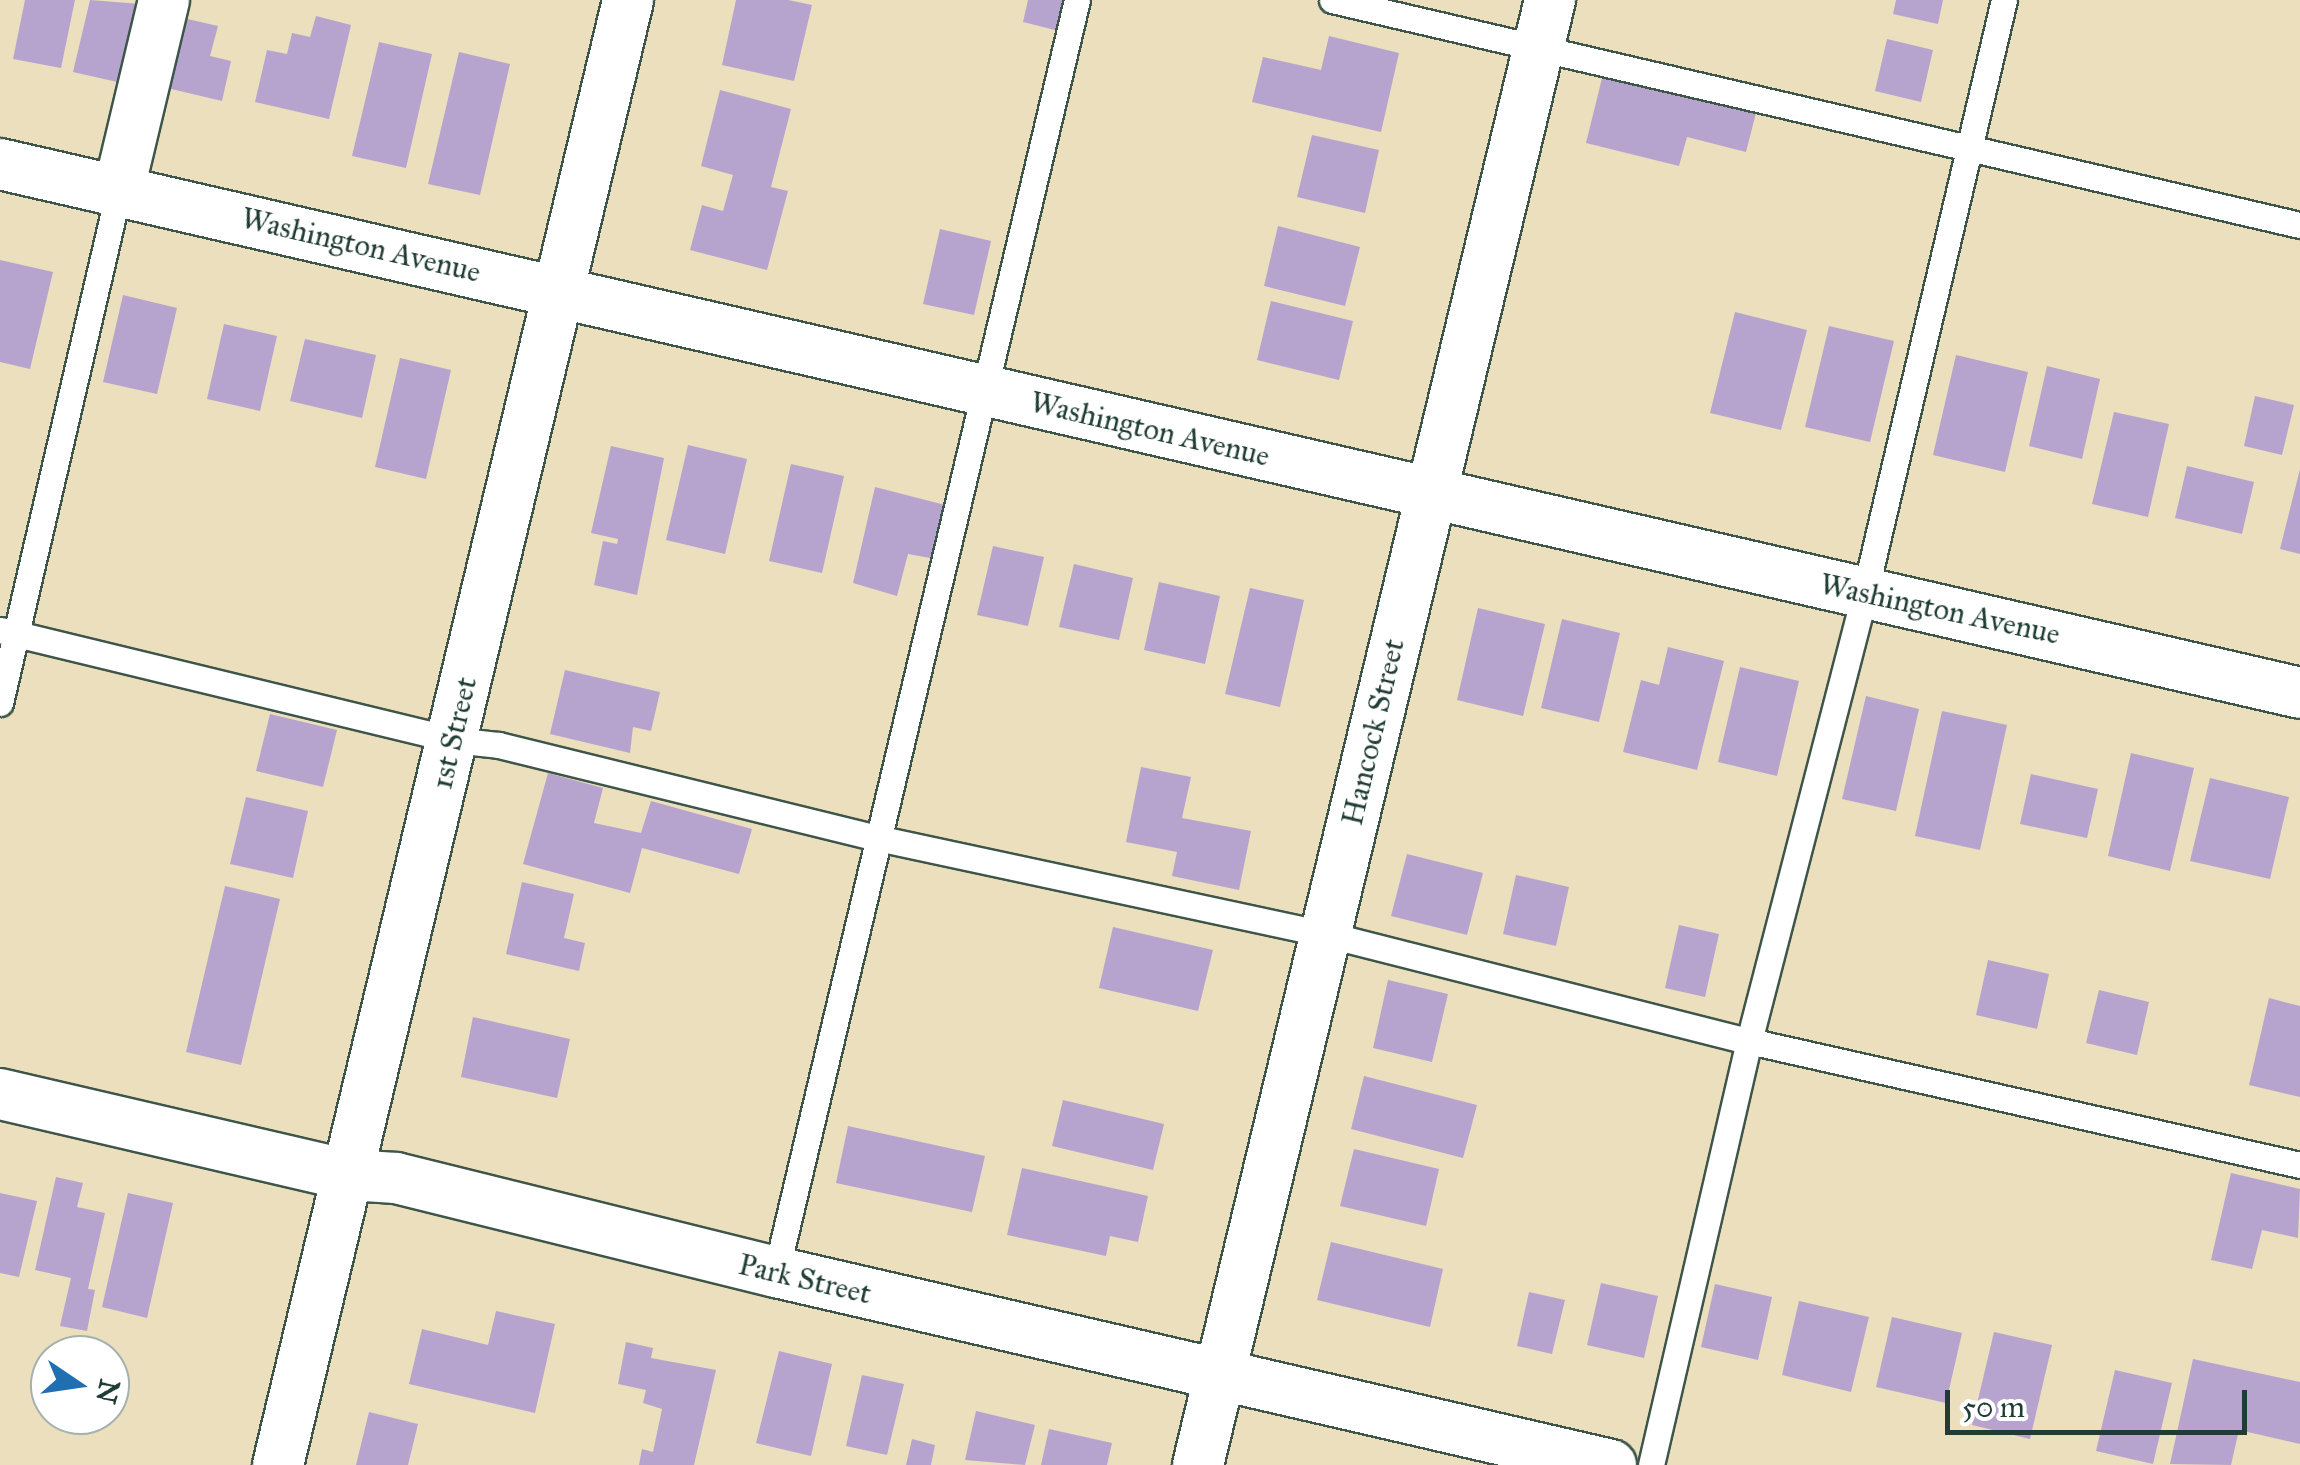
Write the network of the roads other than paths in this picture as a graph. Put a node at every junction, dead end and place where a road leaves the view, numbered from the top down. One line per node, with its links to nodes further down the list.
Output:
1 (164, 0): 10 (street)
2 (628, 0): 12 (street, 1st Street)
3 (1077, 0): 13 (lane)
4 (1332, 0): 7 (lane)
5 (1550, 0): 7 (street, Hancock Street)
6 (2004, 0): 8 (lane)
7 (1538, 48): 8 (lane); 14 (street, Hancock Street)
8 (1969, 150): 11 (lane); 15 (lane)
9 (0, 164): 10 (street, Washington Avenue)
10 (119, 189): 12 (street, Washington Avenue); 16 (lane)
11 (2300, 226)
12 (560, 292): 13 (street, Washington Avenue); 19 (street, 1st Street)
13 (982, 390): 14 (street, Washington Avenue); 20 (lane)
14 (1430, 494): 15 (street, Washington Avenue); 21 (street, Hancock Street)
15 (1865, 592): 17 (street, Washington Avenue); 22 (lane)
16 (8, 632): 18 (lane); 19 (lane)
17 (2300, 692)
18 (0, 703)
19 (453, 740): 20 (lane); 25 (street, 1st Street)
20 (877, 838): 21 (lane); 26 (lane)
21 (1325, 934): 22 (lane); 27 (street, Hancock Street)
22 (1749, 1041): 24 (lane); 31 (lane)
23 (0, 1094): 25 (street, Park Street)
24 (2300, 1165)
25 (348, 1175): 26 (street, Park Street); 28 (street, 1st Street)
26 (776, 1272): 27 (street, Park Street)
27 (1222, 1375): 29 (street, Hancock Street); 30 (street, Park Street)
28 (278, 1465)
29 (1198, 1465)
30 (1610, 1465)
31 (1651, 1465)

